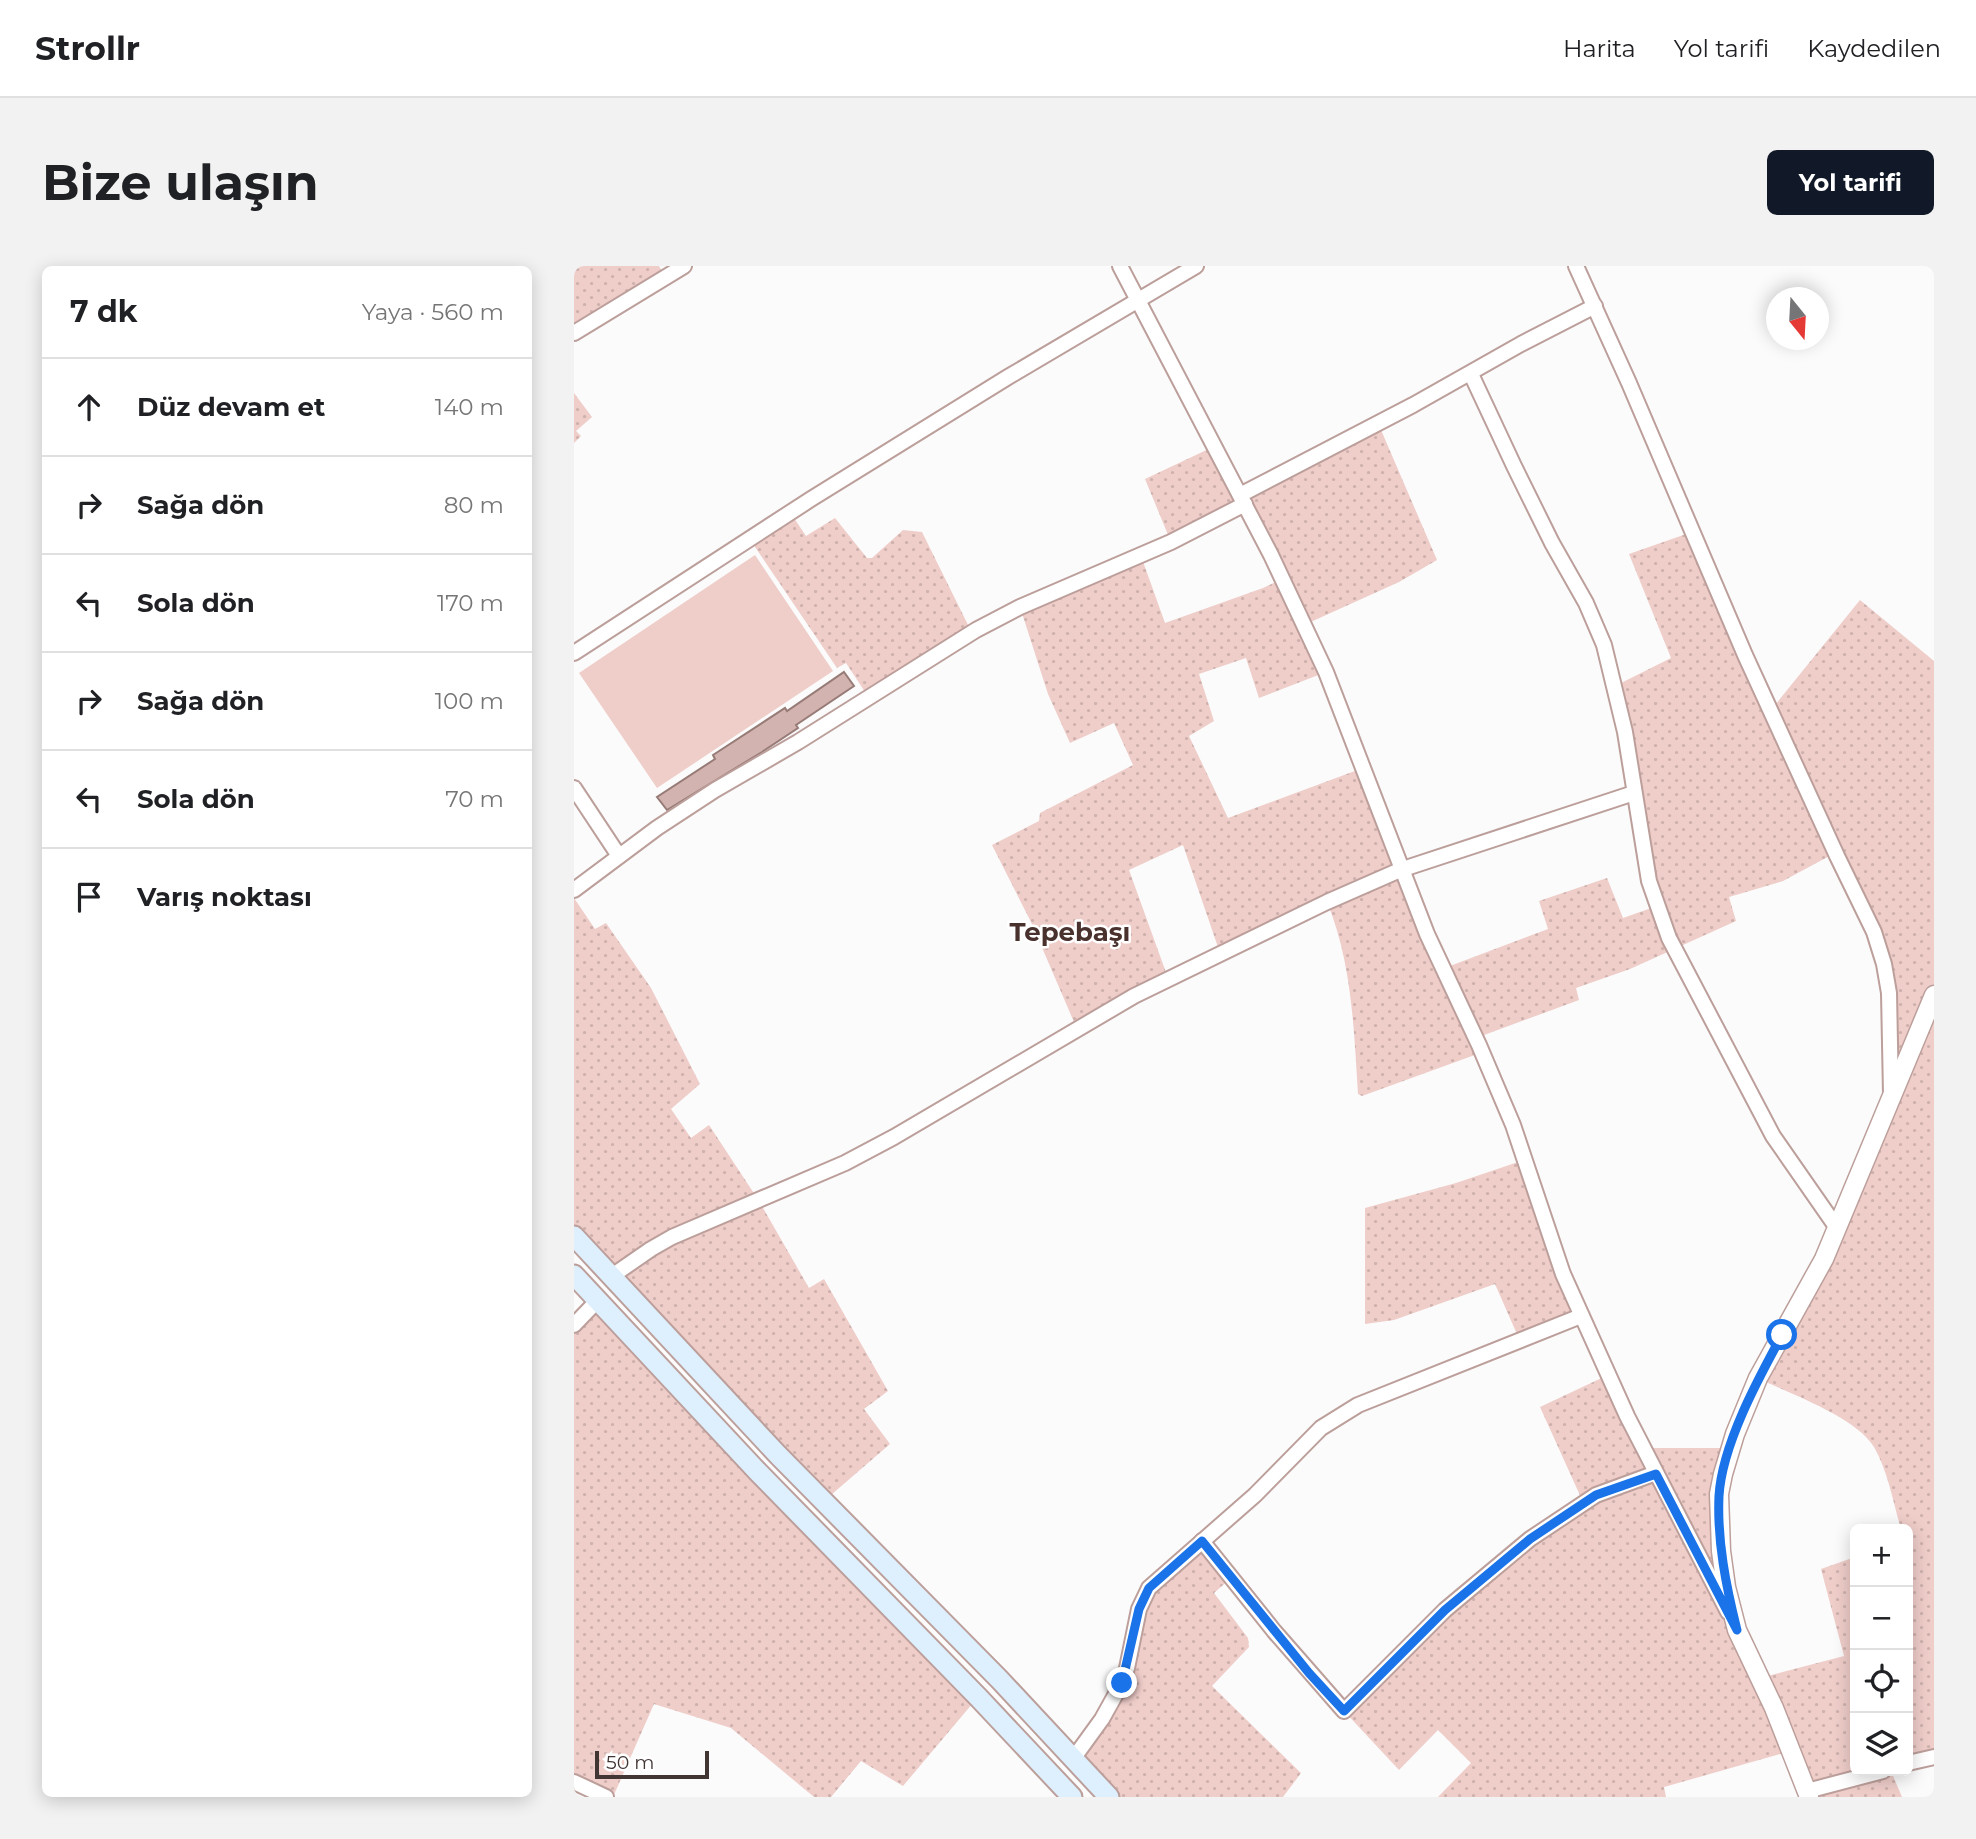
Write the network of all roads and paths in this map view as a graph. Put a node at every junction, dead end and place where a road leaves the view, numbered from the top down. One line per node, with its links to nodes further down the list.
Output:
1 (684, 266): 7 (street)
2 (1121, 266): 5 (street)
3 (1196, 266): 5 (street)
4 (1576, 266): 6 (street)
5 (1140, 299): 9 (street); 10 (street)
6 (1595, 306): 8 (street); 17 (street)
7 (574, 332)
8 (1471, 374): 9 (street); 12 (street)
9 (1242, 499): 13 (street); 14 (street)
10 (574, 653)
11 (574, 788): 13 (street)
12 (1634, 793): 14 (street); 18 (street)
13 (619, 856): 15 (street)
14 (1400, 870): 21 (street); 23 (street)
15 (574, 890)
16 (1934, 995): 17 (street)
17 (1891, 1098): 18 (street)
18 (1837, 1228): 27 (street)
19 (574, 1236): 21 (main road)
20 (574, 1275): 22 (main road)
21 (612, 1276): 29 (main road)
22 (598, 1300): 24 (street); 35 (main road)
23 (1581, 1316): 25 (street); 26 (street)
24 (574, 1325)
25 (1656, 1474): 26 (street); 27 (street)
26 (1202, 1541): 29 (street)
27 (1737, 1630): 33 (street)
28 (1934, 1757): 30 (street)
29 (1073, 1759): 36 (main road)
30 (1913, 1762)
31 (1867, 1776): 33 (street)
32 (574, 1782): 34 (street)
33 (1808, 1794)
34 (606, 1797)
35 (1072, 1797)
36 (1109, 1797)

